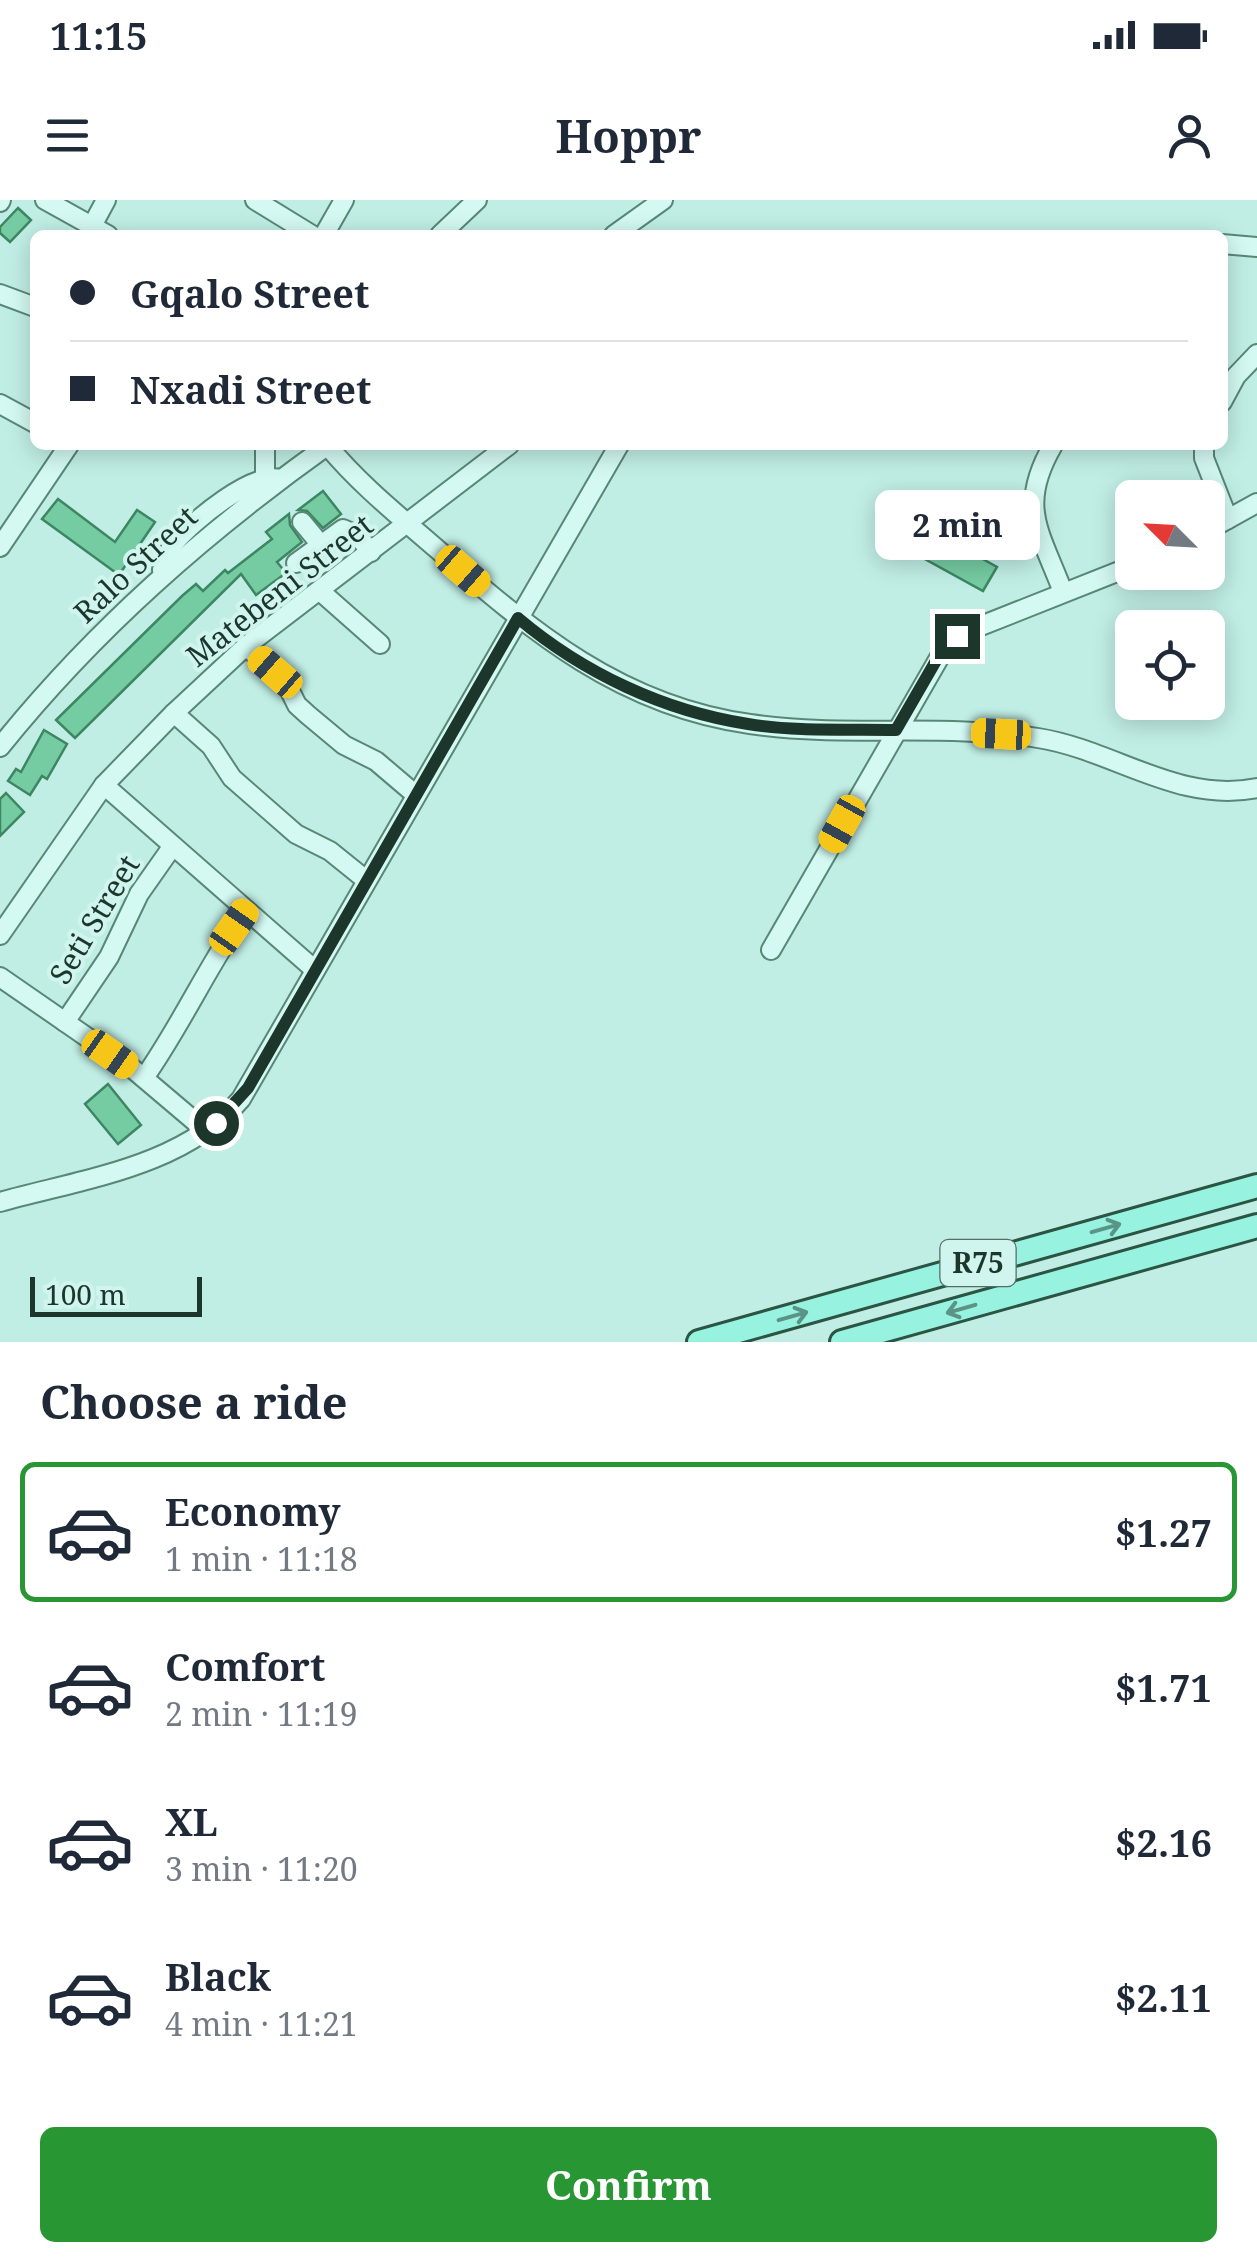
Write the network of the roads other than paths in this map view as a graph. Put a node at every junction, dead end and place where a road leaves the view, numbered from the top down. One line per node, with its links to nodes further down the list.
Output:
1 (45, 200): 7 (street)
2 (106, 200): 7 (street)
3 (255, 200): 8 (street)
4 (344, 200): 9 (street)
5 (477, 200): 10 (street)
6 (663, 200): 11 (street)
7 (100, 230)
8 (304, 230)
9 (327, 230)
10 (445, 230)
11 (621, 230)
12 (1228, 245): 13 (street)
13 (1257, 247)
14 (0, 294): 15 (street)
15 (30, 305)
16 (1257, 354): 17 (street)
17 (1228, 391)
18 (0, 404): 19 (street)
19 (30, 420)
20 (66, 450): 35 (street)
21 (265, 450): 28 (street)
22 (319, 450): 28 (street, Ralo Street)
23 (332, 450): 33 (street)
24 (501, 450): 33 (street, Matebeni Street)
25 (616, 450): 41 (street)
26 (1050, 450): 40 (street)
27 (1204, 450): 30 (street)
28 (273, 478): 46 (street, Ralo Street)
29 (1257, 503): 30 (street)
30 (1228, 519): 31 (street)
31 (1225, 521)
32 (302, 522): 34 (street)
33 (408, 524): 36 (street, Matebeni Street); 41 (street)
34 (321, 544): 36 (street); 37 (street)
35 (0, 546)
36 (371, 552): 39 (street, Matebeni Street)
37 (296, 563)
38 (1115, 572): 40 (street)
39 (320, 591): 42 (street); 43 (street, Matebeni Street)
40 (1063, 592): 45 (street)
41 (518, 618): 45 (street); 49 (street)
42 (380, 644)
43 (246, 646): 44 (street, Matebeni Street); 49 (street)
44 (174, 713): 47 (street, Matebeni Street); 51 (street)
45 (896, 730): 48 (street); 54 (street)
46 (0, 747)
47 (104, 785): 50 (street); 53 (street, Matebeni Street)
48 (1257, 788)
49 (416, 796): 51 (street)
50 (172, 846): 52 (street); 57 (street, Seti Street)
51 (366, 880): 55 (street)
52 (246, 911): 55 (street); 58 (street)
53 (0, 935)
54 (771, 950)
55 (315, 970): 59 (street)
56 (0, 977): 57 (street)
57 (65, 1022): 58 (street)
58 (144, 1078): 59 (street)
59 (206, 1130): 61 (street)
60 (1257, 1186): 63 (main road, R75, one-way to 60)
61 (0, 1202)
62 (1257, 1226): 64 (main road, R75, one-way to 64)
63 (699, 1342)
64 (842, 1342)

